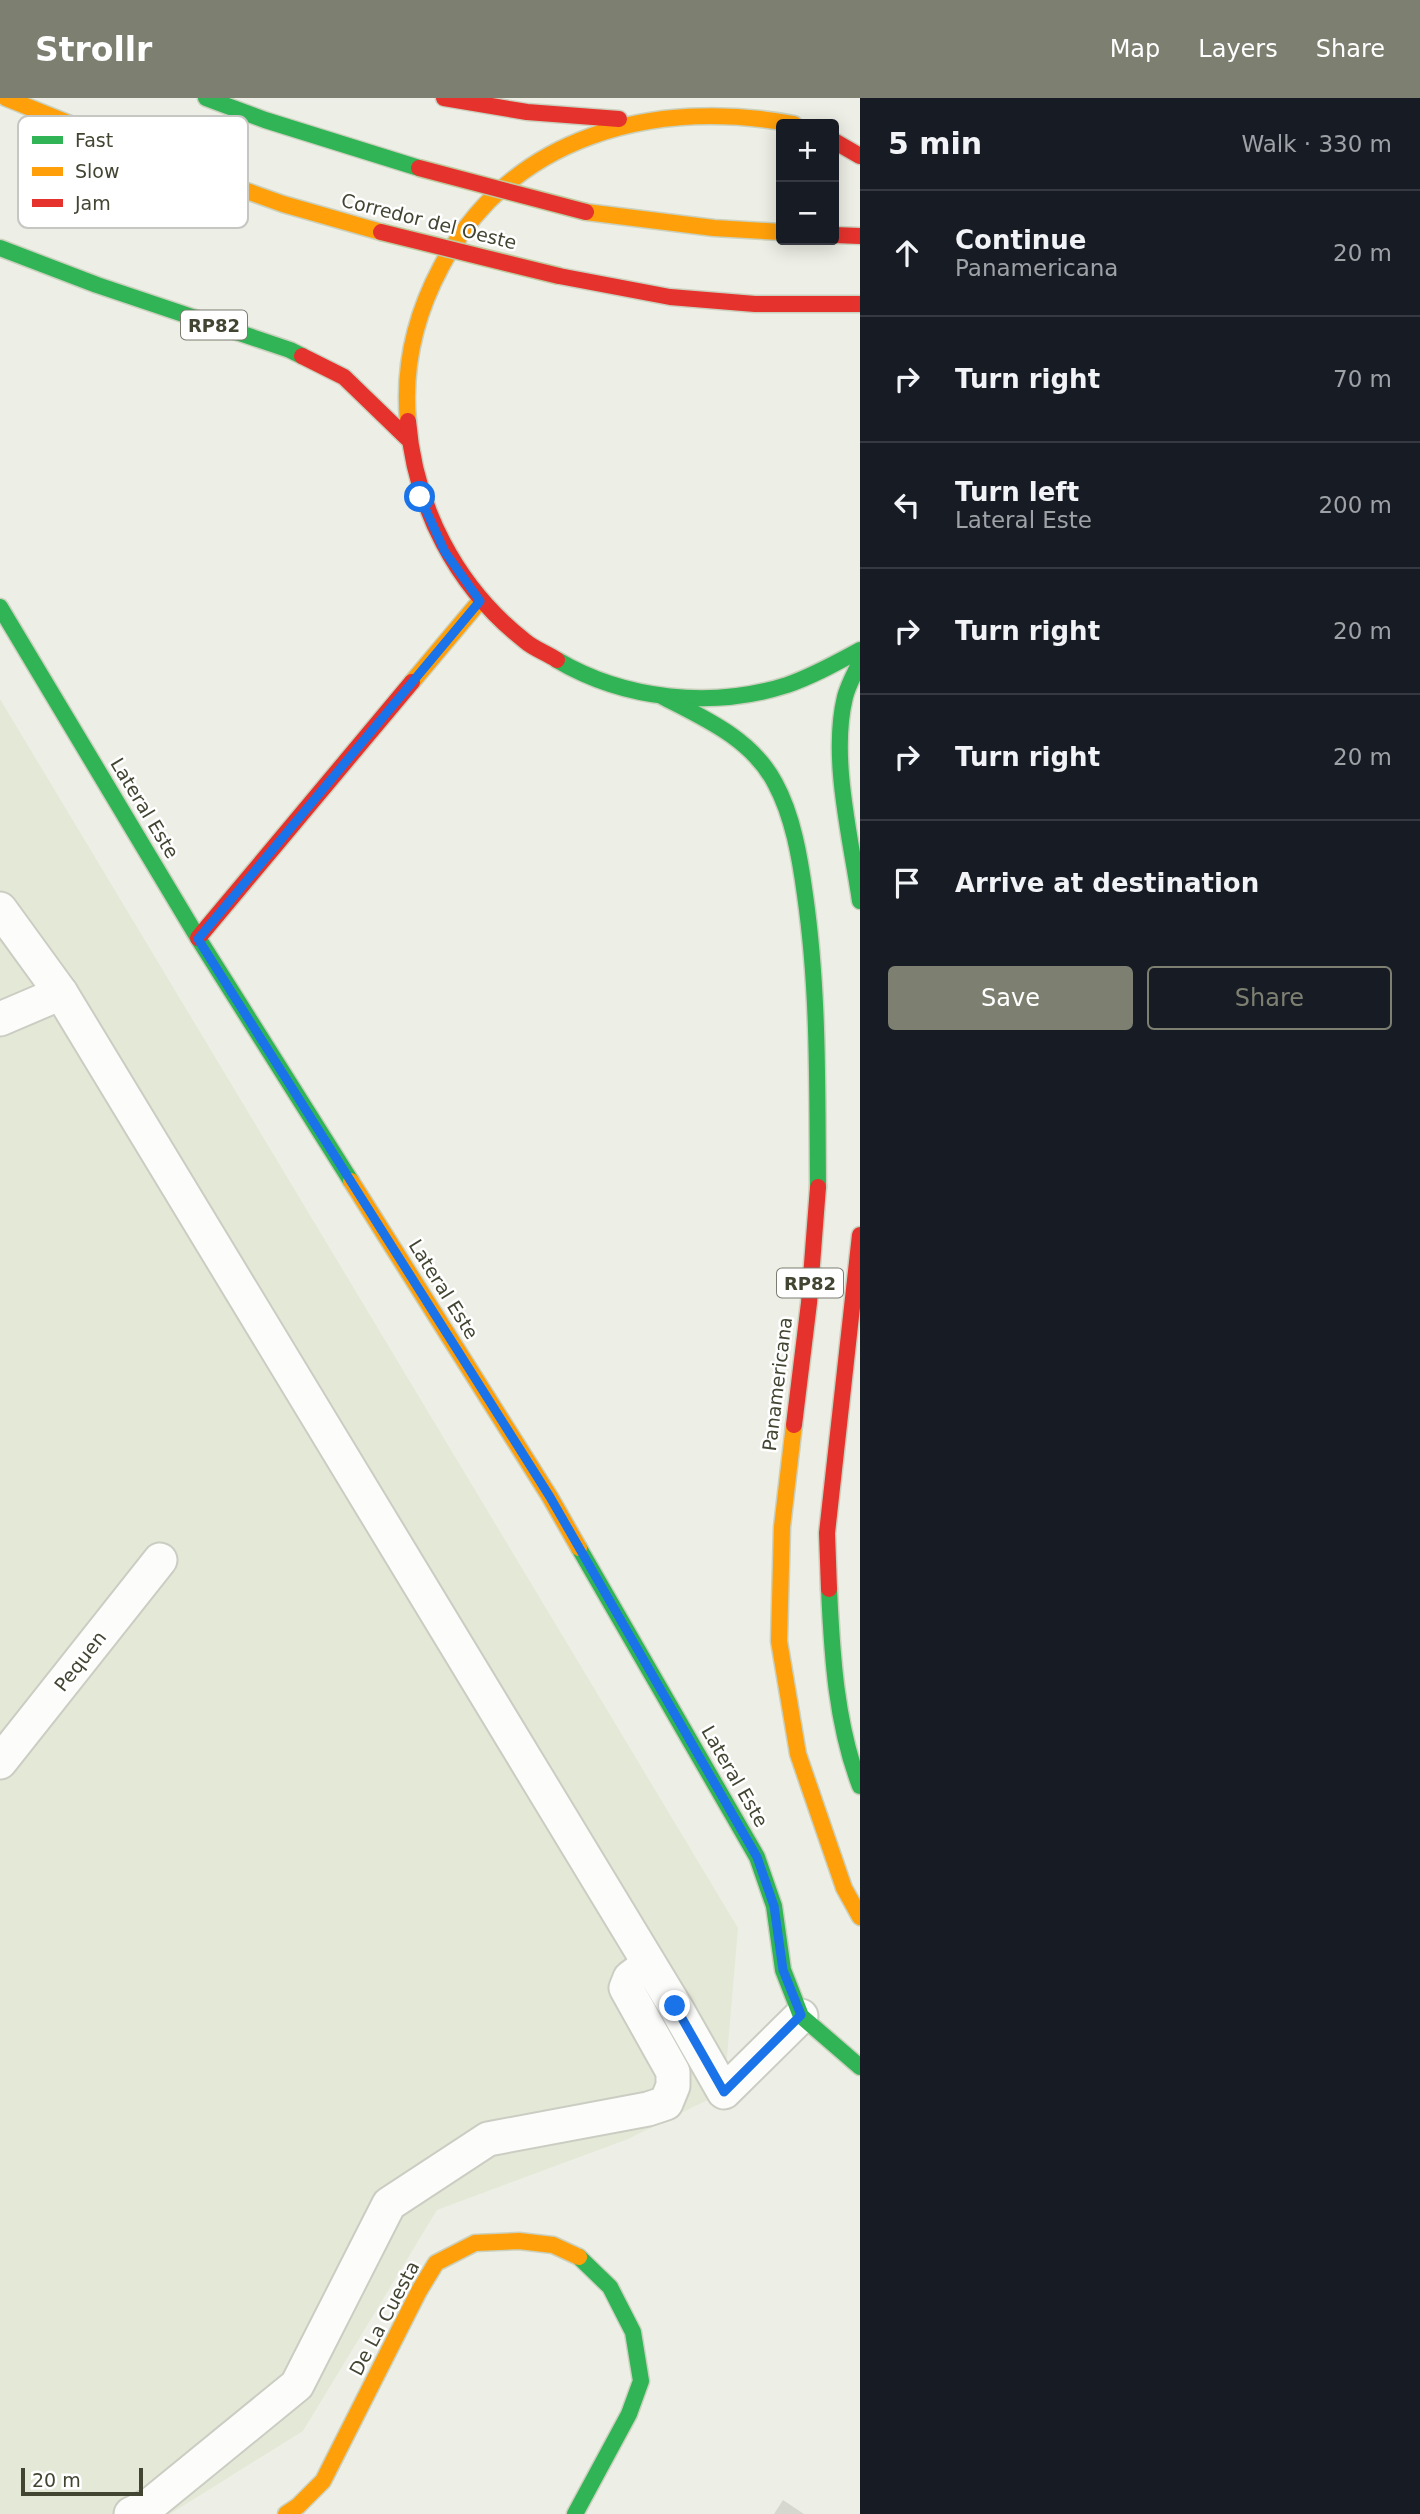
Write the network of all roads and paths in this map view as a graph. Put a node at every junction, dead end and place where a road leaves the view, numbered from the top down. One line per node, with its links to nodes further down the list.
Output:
1 (6, 98): 5 (main road, Corredor del Oeste, bridge)
2 (206, 98): 11 (main road, bridge)
3 (444, 98): 6 (main road, RP82)
4 (736, 104): 6 (main road, Panamericana / RP82); 7 (main road, Panamericana / RP82)
5 (51, 116)
6 (619, 119): 14 (main road, Panamericana / RP82)
7 (780, 119)
8 (839, 144): 9 (main road)
9 (860, 156)
10 (248, 192): 13 (main road, Corredor del Oeste, bridge)
11 (776, 232)
12 (0, 248): 14 (main road, RP82)
13 (860, 304)
14 (407, 438): 15 (main road, Panamericana / RP82)
15 (480, 601): 19 (main road, Panamericana / RP82); 22 (main road)
16 (0, 607): 22 (main road, Lateral Este)
17 (860, 650): 19 (main road, Panamericana / RP82)
18 (860, 662): 20 (main road)
19 (663, 697): 29 (main road, Panamericana / RP82)
20 (860, 901)
21 (0, 909): 23 (street)
22 (198, 939): 31 (main road, Lateral Este)
23 (61, 993): 24 (street); 30 (street)
24 (0, 1019)
25 (860, 1235): 28 (main road, RP82)
26 (160, 1560): 27 (street, Pequen)
27 (0, 1762)
28 (860, 1786)
29 (860, 1917)
30 (648, 1965): 31 (street); 33 (street)
31 (801, 2015): 32 (main road)
32 (860, 2067)
33 (131, 2514)
34 (286, 2514): 35 (main road, De La Cuesta)
35 (575, 2514)

